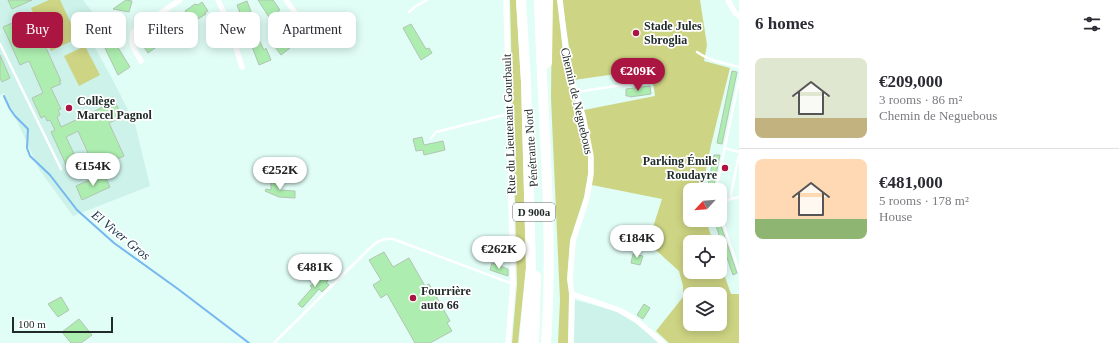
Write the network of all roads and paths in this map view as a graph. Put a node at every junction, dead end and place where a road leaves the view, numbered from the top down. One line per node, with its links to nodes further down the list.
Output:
1 (180, 0): 17 (street)
2 (218, 0): 18 (street)
3 (286, 0): 12 (street)
4 (427, 0): 13 (lane)
5 (506, 0): 24 (street, Rue du Lieutenant Gourbault)
6 (522, 0): 22 (highway)
7 (527, 0): 22 (highway, Pénétrante Nord / D 900a)
8 (539, 0): 30 (highway, Pénétrante Nord / D 900a)
9 (548, 0): 30 (highway)
10 (560, 0): 23 (street, Chemin de Neguebous)
11 (728, 0): 14 (street)
12 (295, 12)
13 (409, 12)
14 (739, 16)
15 (0, 44): 29 (lane)
16 (697, 52): 19 (lane)
17 (141, 61)
18 (242, 67)
19 (739, 67)
20 (739, 80): 26 (lane)
21 (652, 81): 23 (lane)
22 (526, 82): 42 (highway); 43 (highway, Pénétrante Nord / D 900a)
23 (575, 92): 39 (street, Chemin de Neguebous)
24 (508, 114): 25 (lane); 38 (street, Rue du Lieutenant Gourbault)
25 (431, 138)
26 (724, 148): 27 (lane); 31 (lane)
27 (739, 152)
28 (739, 155): 33 (lane)
29 (61, 169)
30 (546, 173): 35 (highway, Pénétrante Nord / D 900a)
31 (717, 183)
32 (739, 196): 33 (lane)
33 (732, 198): 34 (lane)
34 (727, 200)
35 (549, 221): 44 (highway, Pénétrante Nord / D 900a); 45 (highway)
36 (724, 227): 37 (lane)
37 (739, 271)
38 (513, 284): 40 (lane); 41 (street, Rue du Lieutenant Gourbault)
39 (572, 294): 46 (street, Chemin de Neguebous); 47 (street)
40 (274, 343)
41 (508, 343)
42 (524, 343)
43 (534, 343)
44 (546, 343)
45 (553, 343)
46 (571, 343)
47 (664, 343)

